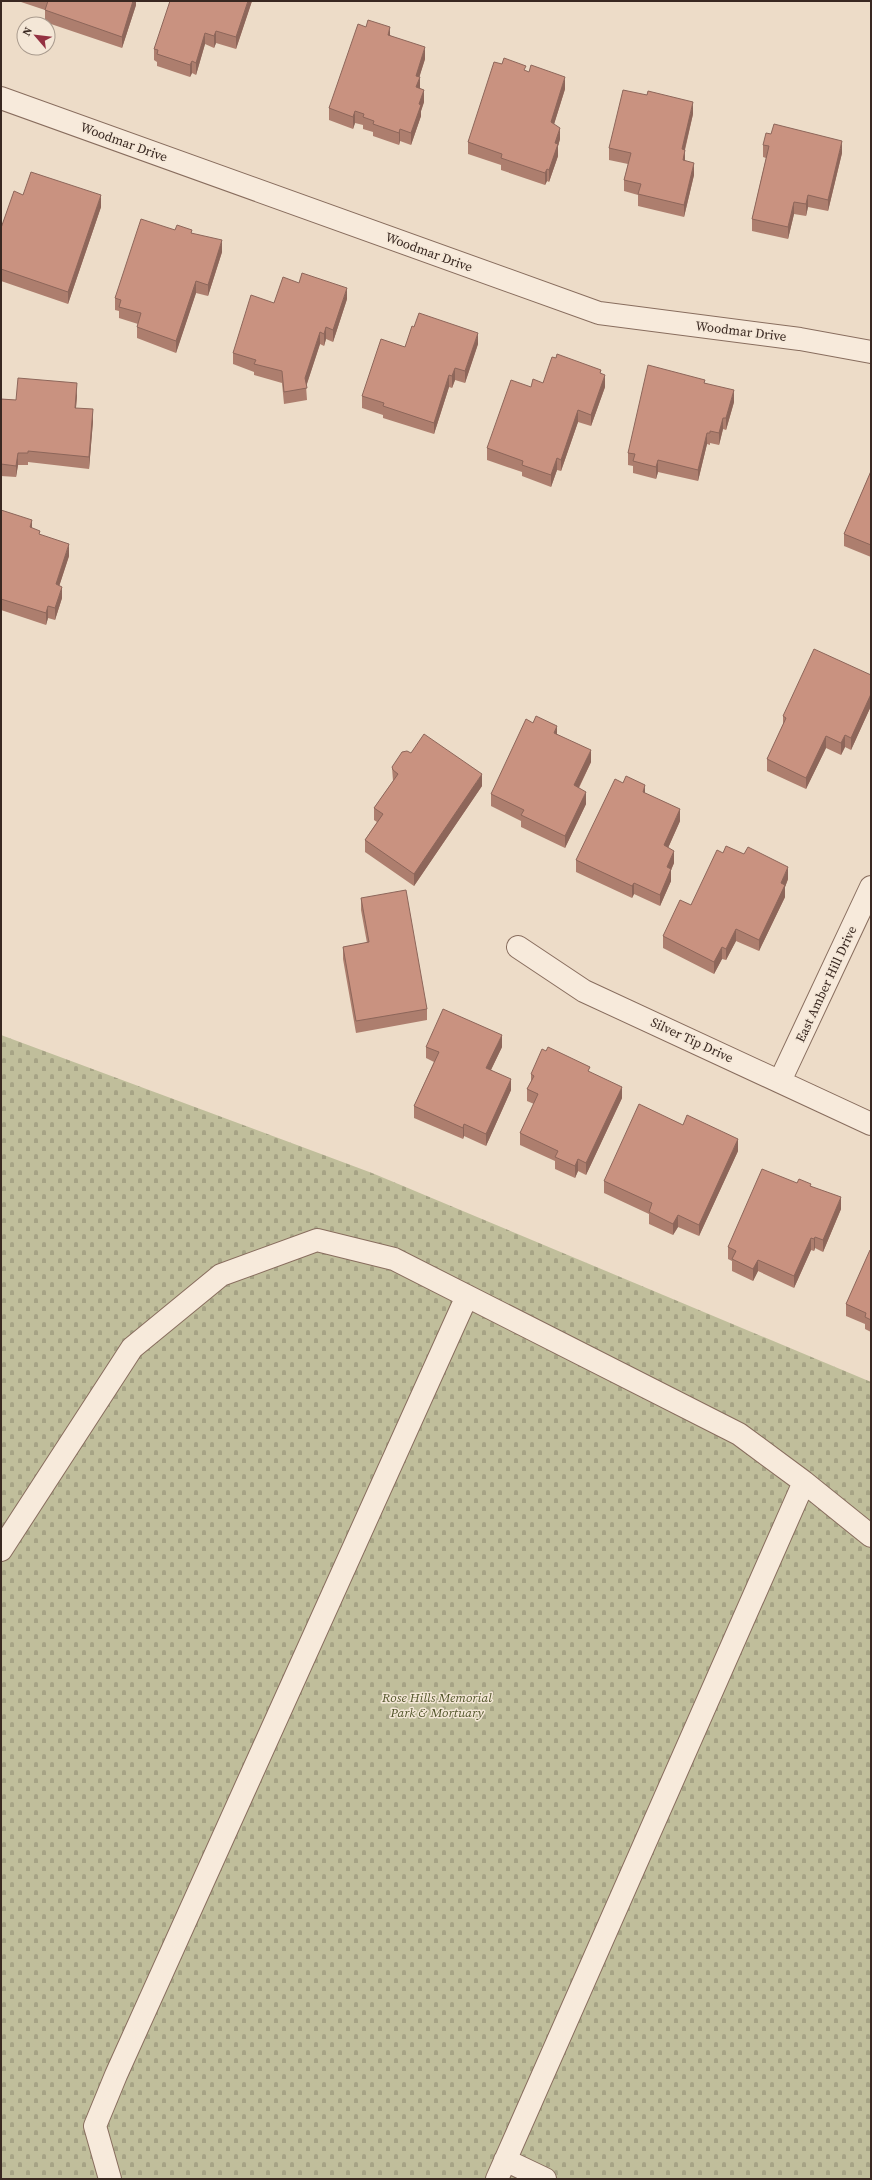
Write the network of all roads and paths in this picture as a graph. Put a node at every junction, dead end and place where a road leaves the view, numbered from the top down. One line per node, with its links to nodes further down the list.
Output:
1 (1, 98): 2 (street, Woodmar Drive)
2 (871, 352)
3 (871, 887): 5 (street, East Amber Hill Drive)
4 (518, 947): 5 (street, Silver Tip Drive)
5 (780, 1081): 6 (street, Silver Tip Drive)
6 (871, 1124)
7 (468, 1296): 8 (street); 10 (street); 12 (street)
8 (804, 1482): 9 (street); 11 (street)
9 (871, 1536)
10 (1, 1550)
11 (501, 2170): 13 (street)
12 (110, 2179)
13 (545, 2179)

